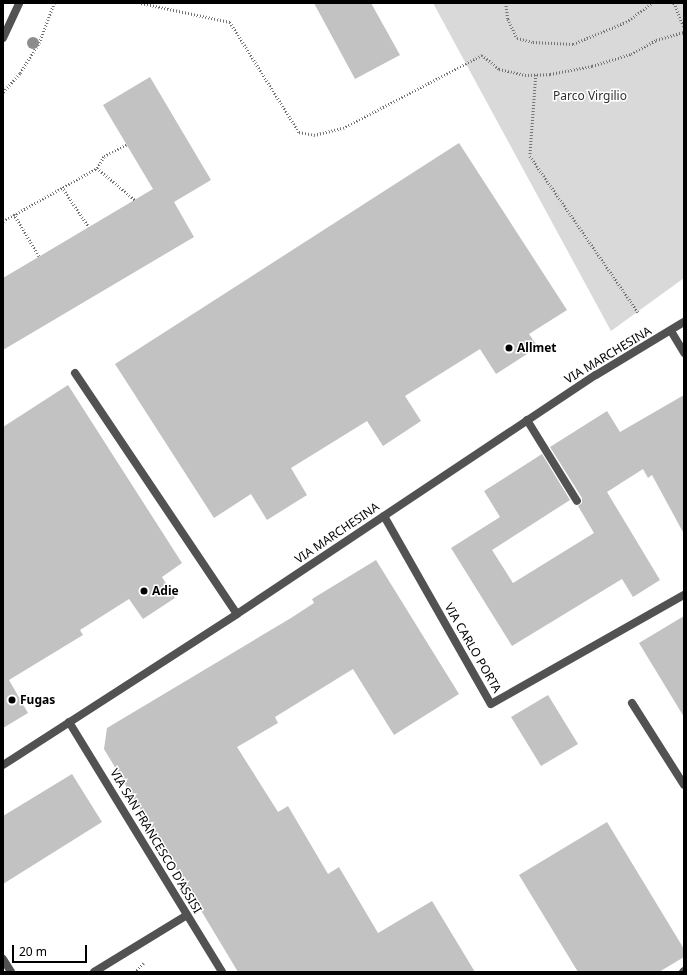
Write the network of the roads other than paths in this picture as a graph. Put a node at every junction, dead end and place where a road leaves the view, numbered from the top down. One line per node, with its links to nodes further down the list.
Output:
1 (19, 3): 2 (street)
2 (3, 38)
3 (684, 322): 4 (street, VIA MARCHESINA)
4 (672, 330): 5 (street); 7 (street, VIA MARCHESINA)
5 (684, 353)
6 (75, 373): 11 (street)
7 (527, 420): 8 (street); 9 (street, VIA MARCHESINA)
8 (577, 501)
9 (384, 516): 10 (street, VIA CARLO PORTA); 11 (street, VIA MARCHESINA)
10 (684, 595)
11 (237, 614): 13 (street, VIA MARCHESINA)
12 (632, 703): 15 (street)
13 (69, 722): 14 (street, VIA MARCHESINA); 16 (street, VIA SAN FRANCESCO D'ASSISI)
14 (3, 764)
15 (684, 785)
16 (187, 914): 19 (street); 20 (street, VIA SAN FRANCESCO D'ASSISI)
17 (3, 959): 18 (street)
18 (11, 972)
19 (94, 972)
20 (222, 972)

